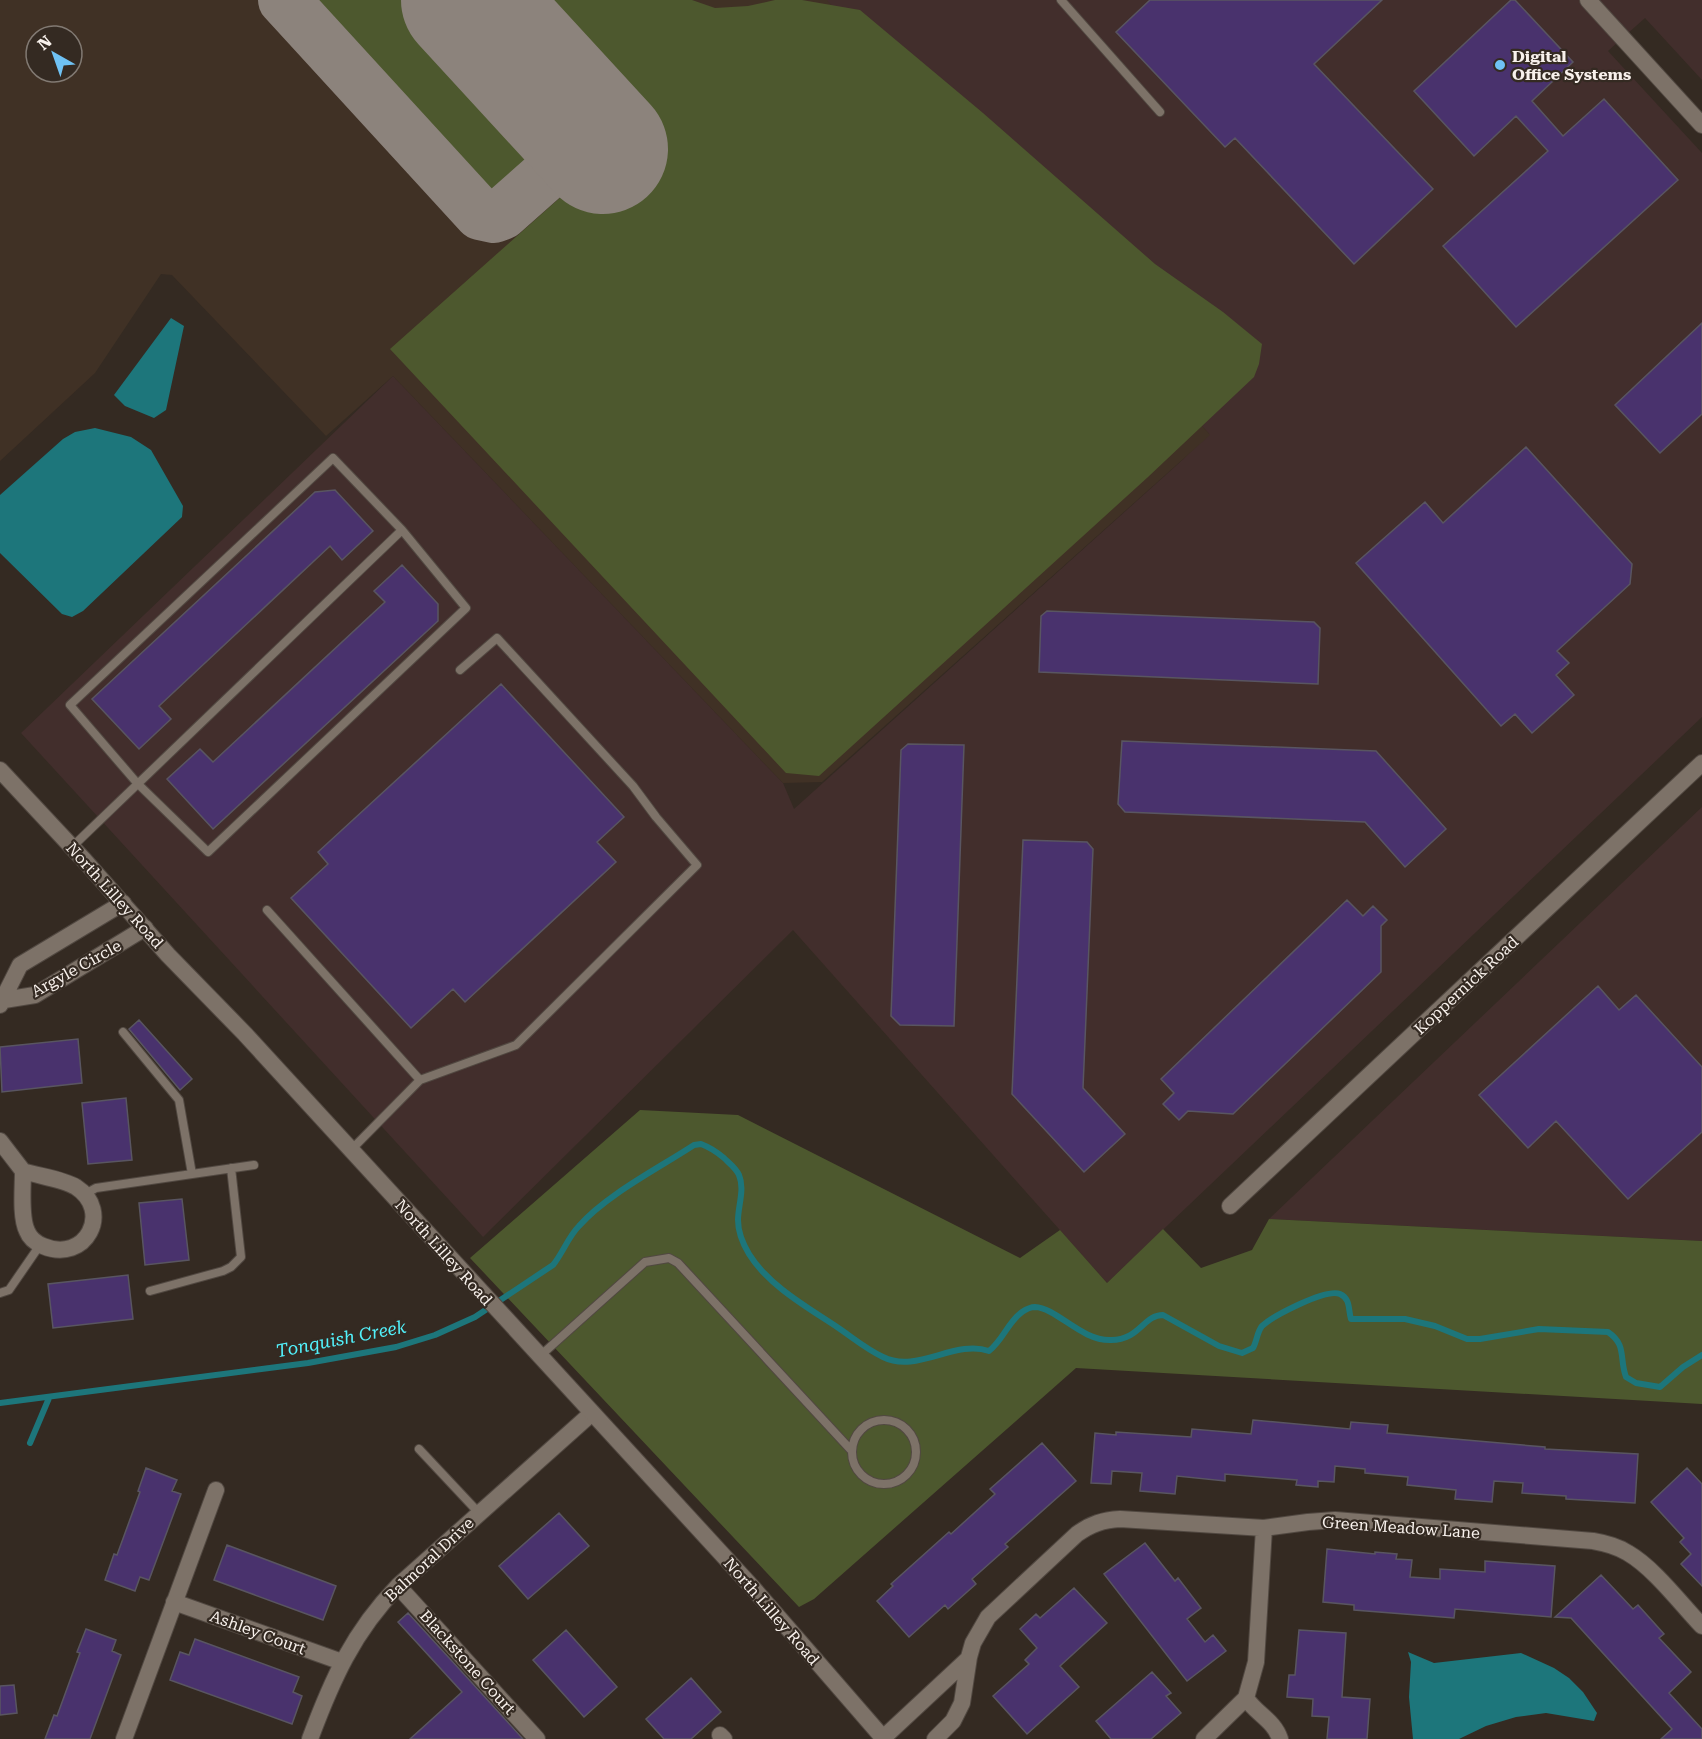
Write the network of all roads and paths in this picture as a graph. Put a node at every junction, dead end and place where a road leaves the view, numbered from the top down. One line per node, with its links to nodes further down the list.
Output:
1 (1061, 0): 3 (lane)
2 (1588, 0): 4 (street)
3 (1160, 112)
4 (1702, 125)
5 (402, 530): 9 (lane); 9 (lane); 9 (lane)
6 (460, 670): 16 (lane)
7 (1702, 764): 24 (street, Koppernick Road)
8 (0, 770): 10 (street, North Lilley Road)
9 (137, 783): 10 (lane)
10 (72, 847): 11 (street, North Lilley Road)
11 (123, 903): 13 (street, North Lilley Road); 14 (street, Argyle Circle)
12 (267, 910): 16 (lane)
13 (145, 928): 14 (street, Argyle Circle); 18 (street, North Lilley Road)
14 (2, 1002)
15 (123, 1032): 22 (lane)
16 (420, 1080): 18 (lane)
17 (0, 1141): 21 (street)
18 (351, 1150): 28 (street, North Lilley Road)
19 (254, 1165): 20 (lane)
20 (231, 1168): 22 (lane); 26 (lane)
21 (23, 1171): 23 (street); 25 (street)
22 (192, 1174): 23 (lane)
23 (85, 1194): 25 (street)
24 (1230, 1206)
25 (40, 1245): 27 (lane)
26 (150, 1291)
27 (0, 1293)
28 (540, 1356): 29 (street, North Lilley Road); 31 (lane)
29 (591, 1413): 33 (street, Balmoral Drive); 44 (street, North Lilley Road)
30 (419, 1449): 33 (lane)
31 (851, 1450): 31 (lane)
32 (216, 1490): 36 (street)
33 (478, 1514): 35 (street, Balmoral Drive)
34 (1264, 1528): 37 (street, Green Meadow Lane); 38 (street, Green Meadow Lane); 40 (street)
35 (398, 1586): 39 (street, Balmoral Drive); 43 (street, Blackstone Court)
36 (174, 1602): 39 (street, Ashley Court); 41 (street)
37 (1702, 1626)
38 (969, 1657): 44 (street); 45 (street, Green Meadow Lane)
39 (342, 1662): 42 (street, Balmoral Drive)
40 (1246, 1698): 46 (street); 47 (street)
41 (124, 1739)
42 (310, 1739)
43 (537, 1739)
44 (883, 1739)
45 (935, 1739)
46 (1204, 1739)
47 (1280, 1739)

